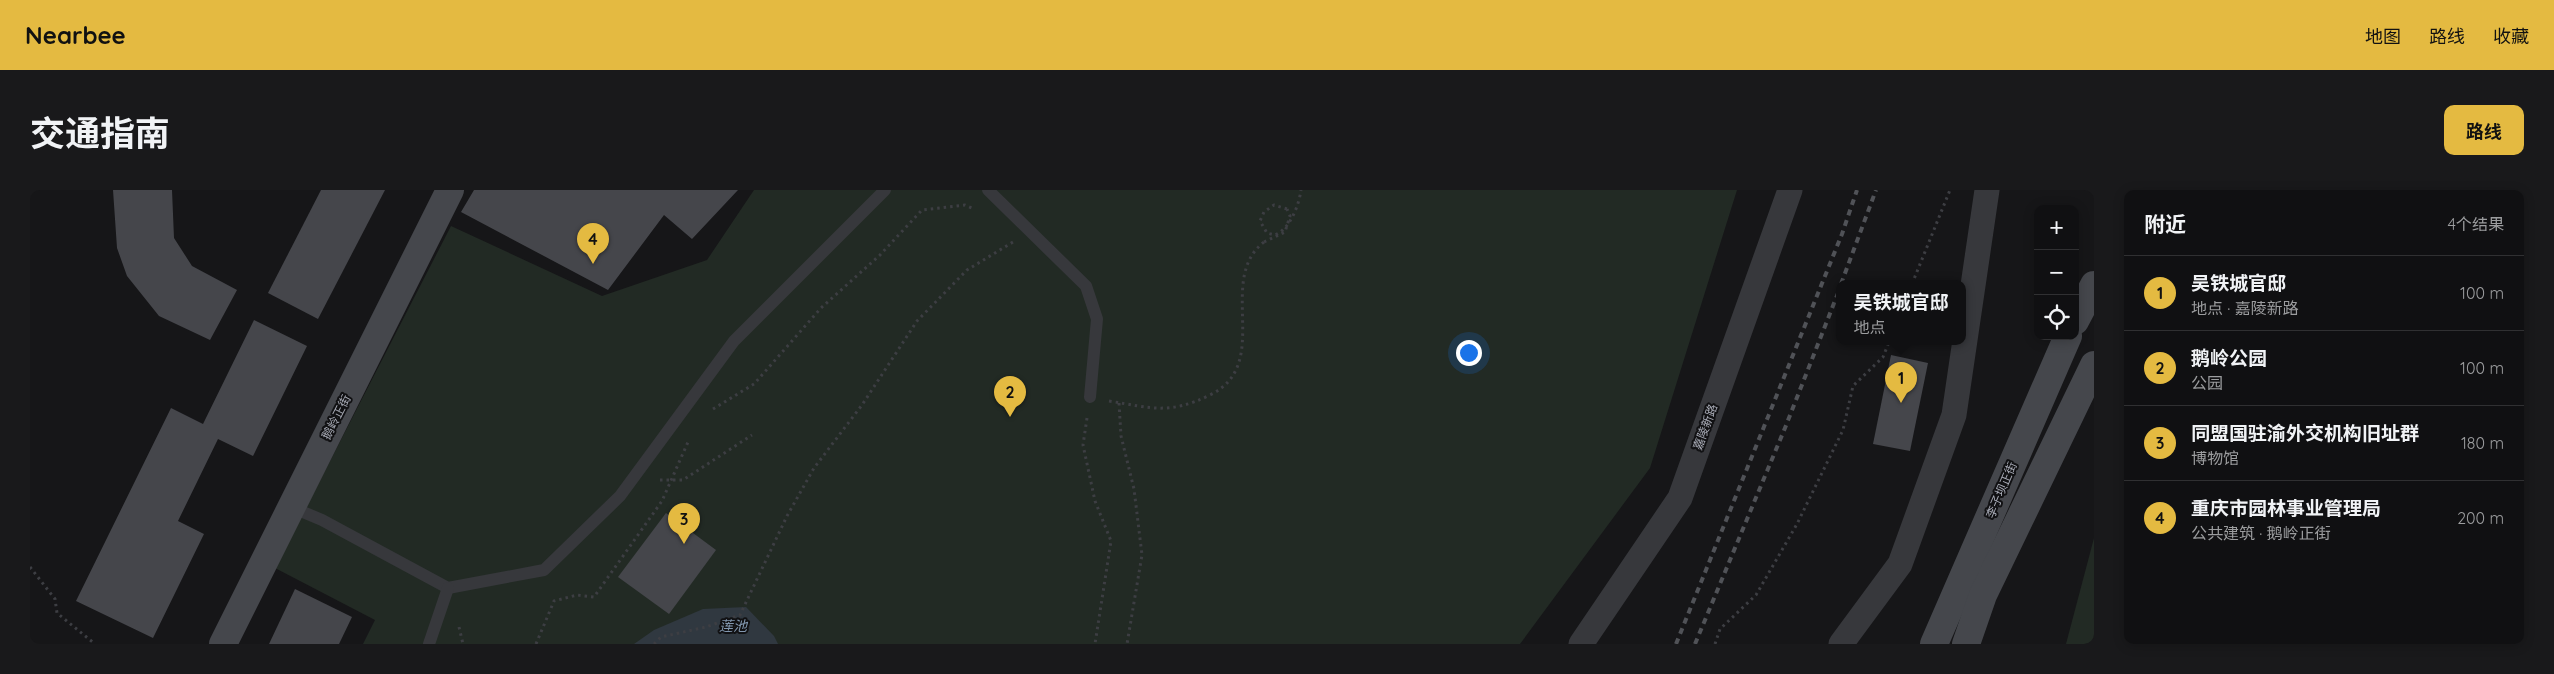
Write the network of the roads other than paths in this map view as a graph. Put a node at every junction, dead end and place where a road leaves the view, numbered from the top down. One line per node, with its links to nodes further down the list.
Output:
1 (450, 190): 13 (main road, 鹅岭正街)
2 (885, 190): 14 (lane)
3 (988, 190): 12 (lane)
4 (1790, 190): 17 (street, 嘉陵新路)
5 (1987, 190): 8 (street)
6 (2094, 285): 7 (main road)
7 (2079, 313)
8 (1966, 333)
9 (2066, 340): 19 (main road, 李子坝正街)
10 (1964, 345): 18 (street)
11 (2094, 365): 20 (main road)
12 (1090, 397)
13 (291, 507): 14 (lane); 15 (main road, 鹅岭正街)
14 (448, 588): 16 (lane)
15 (223, 644)
16 (429, 644)
17 (1581, 644)
18 (1841, 644)
19 (1934, 644)
20 (1966, 644)

